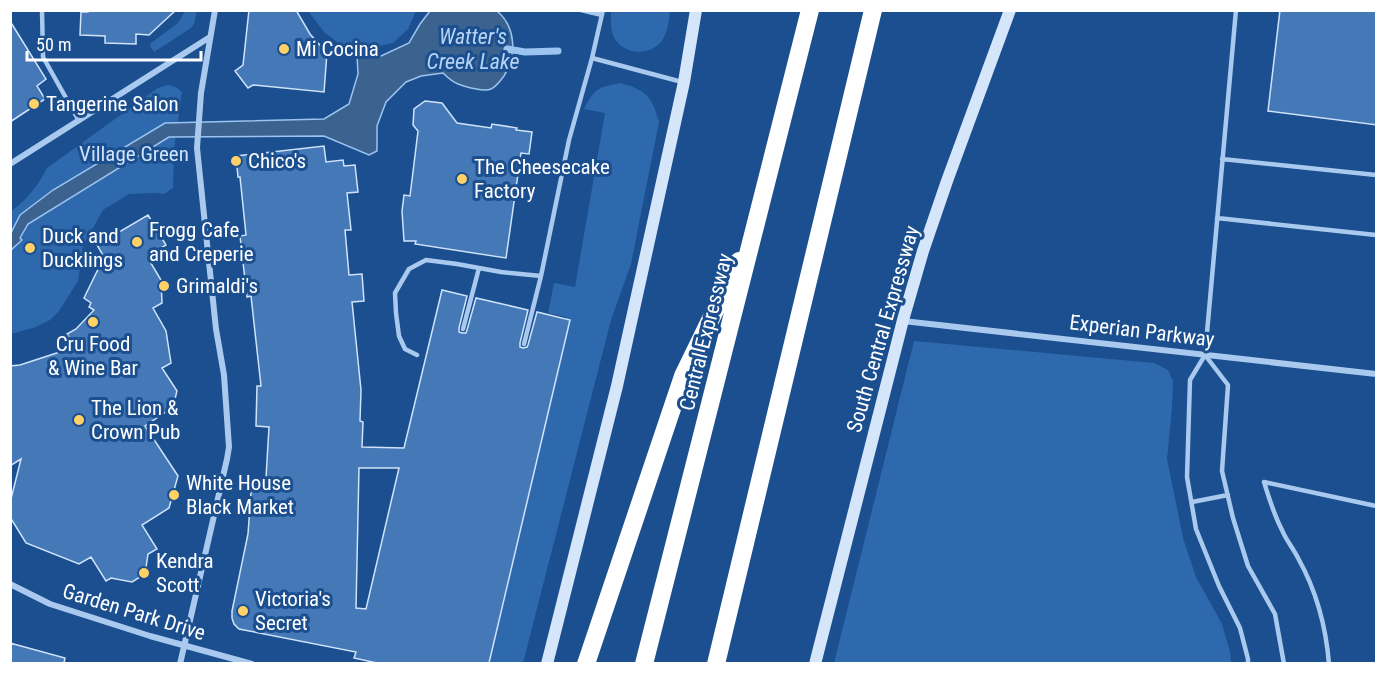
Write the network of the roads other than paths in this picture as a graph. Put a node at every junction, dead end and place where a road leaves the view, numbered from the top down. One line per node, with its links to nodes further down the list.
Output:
1 (42, 10): 13 (lane)
2 (215, 10): 10 (street)
3 (581, 10): 9 (lane)
4 (696, 10): 12 (main road)
5 (810, 10): 18 (highway, Central Expressway)
6 (873, 10): 33 (highway)
7 (1010, 10): 22 (main road, South Central Expressway)
8 (1236, 10): 14 (lane)
9 (602, 13): 11 (lane)
10 (210, 38): 13 (street); 32 (street)
11 (592, 58): 12 (lane); 21 (lane)
12 (684, 82): 36 (main road)
13 (79, 121): 15 (street)
14 (1222, 159): 16 (lane); 17 (lane)
15 (10, 164)
16 (1377, 175)
17 (1217, 218): 19 (lane); 26 (lane)
18 (756, 227): 37 (highway); 38 (highway, Central Expressway)
19 (1377, 235)
20 (479, 268): 21 (lane); 23 (lane); 25 (lane)
21 (541, 276): 24 (lane)
22 (903, 321): 26 (street, Experian Parkway); 39 (main road, South Central Expressway)
23 (463, 329)
24 (524, 344)
25 (417, 355)
26 (1205, 355): 27 (street, Experian Parkway); 28 (lane); 29 (lane)
27 (1377, 374)
28 (1228, 495): 29 (lane); 41 (lane)
29 (1192, 502): 40 (lane)
30 (1377, 506): 42 (lane)
31 (10, 584): 32 (street, Garden Park Drive)
32 (184, 646): 34 (street); 35 (street, Garden Park Drive)
33 (720, 658)
34 (180, 663)
35 (252, 663)
36 (547, 663)
37 (586, 663)
38 (644, 663)
39 (815, 663)
40 (1248, 663)
41 (1284, 663)
42 (1329, 663)

